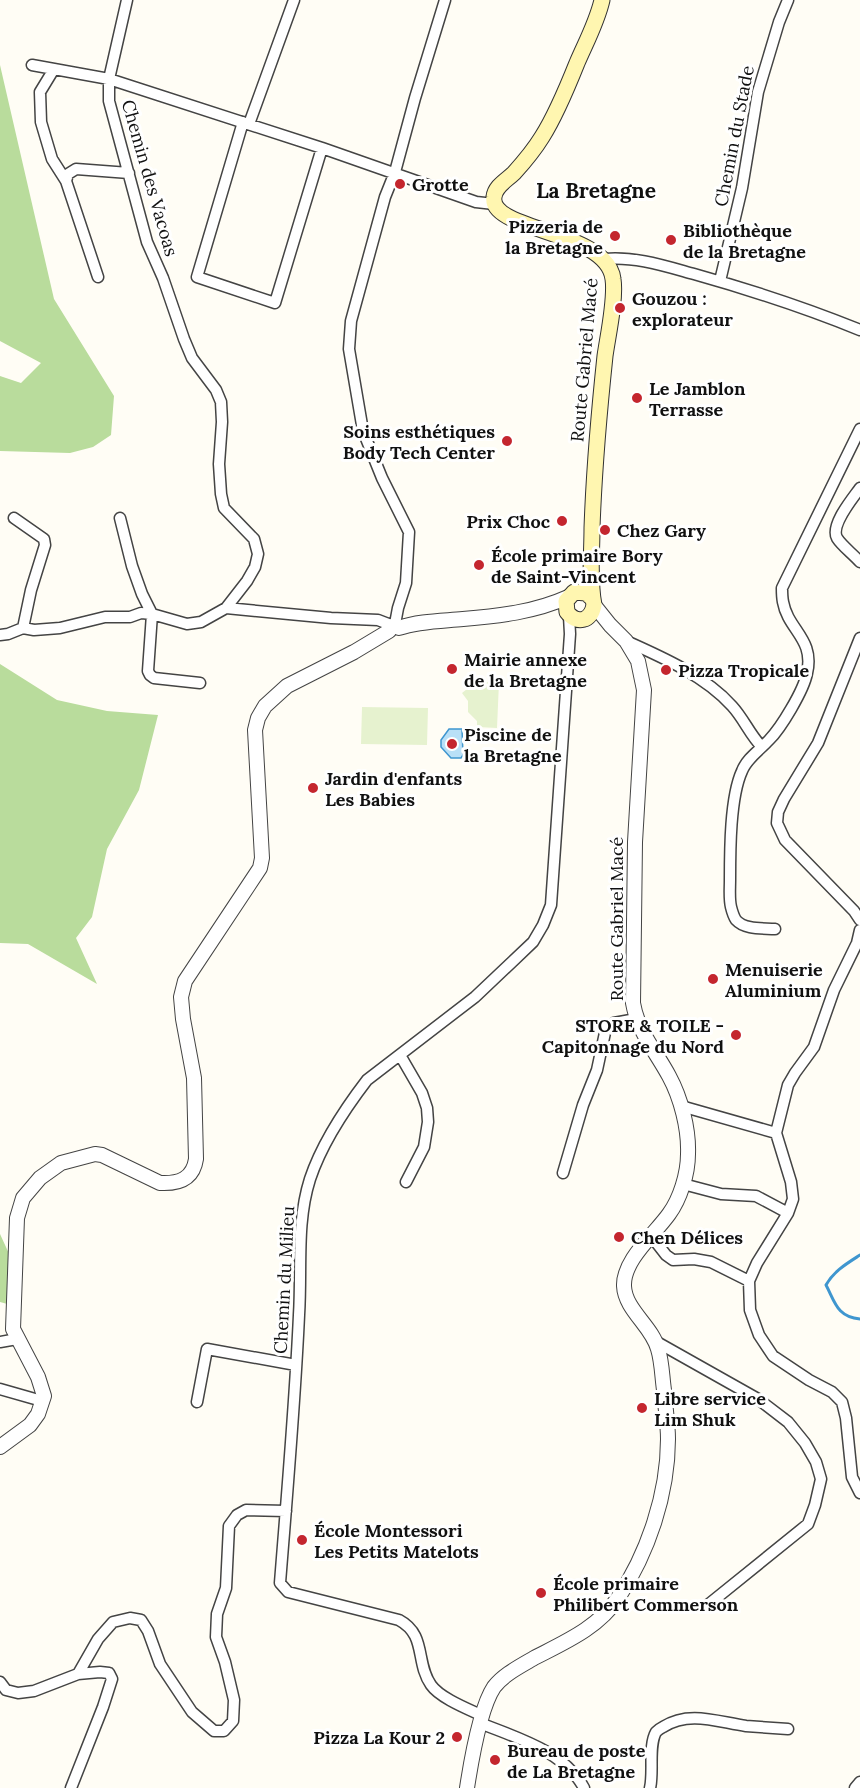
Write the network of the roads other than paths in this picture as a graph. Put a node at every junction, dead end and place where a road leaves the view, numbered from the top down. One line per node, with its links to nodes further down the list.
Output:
1 (128, 0): 8 (street, Chemin des Vacoas)
2 (294, 0): 9 (street)
3 (445, 0): 11 (street)
4 (602, 0): 14 (main road)
5 (788, 0): 17 (street, Chemin du Stade)
6 (32, 64): 7 (street)
7 (54, 69): 8 (street); 13 (street)
8 (109, 79): 9 (street); 12 (street, Chemin des Vacoas)
9 (246, 123): 10 (street); 10 (street)
10 (322, 148): 11 (street)
11 (395, 172): 14 (street); 27 (street)
12 (129, 173): 13 (street); 25 (street, Chemin des Vacoas)
13 (66, 181): 16 (street)
14 (494, 204): 15 (main road, Route Gabriel Macé)
15 (604, 259): 17 (street); 24 (main road, Route Gabriel Macé)
16 (98, 277)
17 (720, 281): 18 (street)
18 (860, 330)
19 (860, 429): 33 (street)
20 (860, 488): 23 (street)
21 (14, 518): 28 (street)
22 (120, 518): 26 (street)
23 (860, 562)
24 (580, 607): 27 (street); 31 (street, Route Gabriel Macé); 38 (street, Chemin du Milieu)
25 (226, 608): 26 (street); 27 (street)
26 (152, 614): 28 (street); 32 (street)
27 (393, 627): 47 (street)
28 (23, 628): 29 (street)
29 (0, 635)
30 (860, 638): 34 (street)
31 (626, 641): 33 (street); 37 (street, Route Gabriel Macé)
32 (200, 683)
33 (762, 747): 35 (street)
34 (860, 920)
35 (775, 929)
36 (860, 930): 40 (street)
37 (636, 1019): 39 (street, Route Gabriel Macé); 41 (street)
38 (400, 1055): 42 (street); 50 (street, Chemin du Milieu)
39 (681, 1106): 40 (street); 43 (street, Route Gabriel Macé)
40 (776, 1133): 44 (street)
41 (563, 1173)
42 (406, 1182)
43 (683, 1184): 44 (street); 45 (street, Route Gabriel Macé)
44 (788, 1213): 46 (street)
45 (652, 1237): 46 (street); 48 (street, Route Gabriel Macé)
46 (749, 1281): 55 (street)
47 (17, 1339): 49 (street); 52 (street)
48 (656, 1341): 57 (street); 60 (street, Route Gabriel Macé)
49 (0, 1342)
50 (296, 1365): 53 (street); 56 (street, Chemin du Milieu)
51 (0, 1389): 52 (street)
52 (42, 1401): 54 (street)
53 (197, 1402)
54 (0, 1448)
55 (860, 1493)
56 (286, 1511): 58 (street); 60 (street, Chemin du Milieu)
57 (709, 1604)
58 (78, 1674): 59 (street); 63 (street)
59 (0, 1682)
60 (482, 1720): 64 (street, Route Gabriel Macé); 65 (street)
61 (788, 1729): 66 (street)
62 (860, 1782): 67 (street)
63 (71, 1788)
64 (468, 1788)
65 (584, 1788)
66 (651, 1788)
67 (855, 1788)

